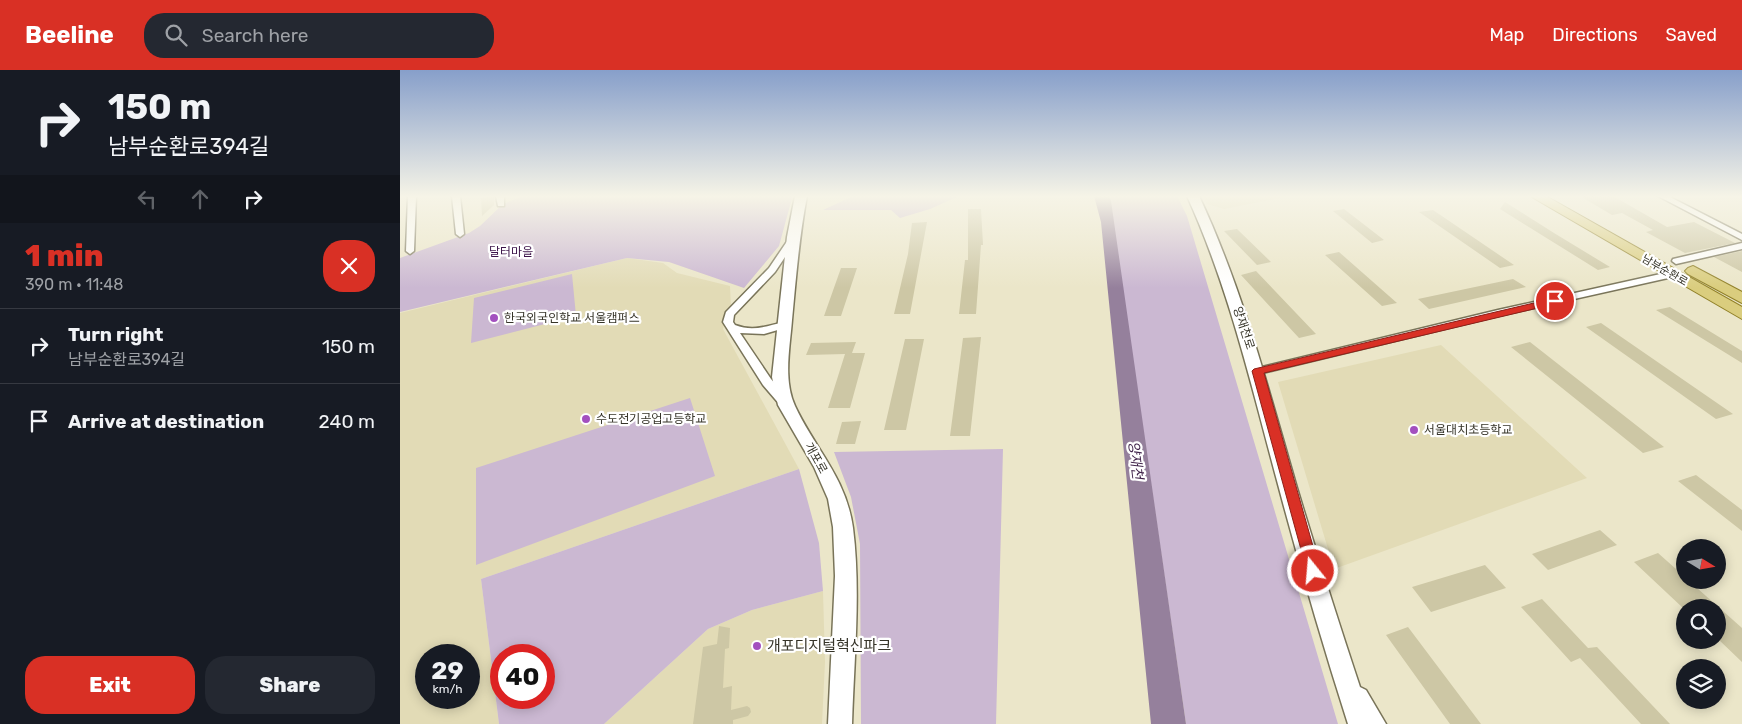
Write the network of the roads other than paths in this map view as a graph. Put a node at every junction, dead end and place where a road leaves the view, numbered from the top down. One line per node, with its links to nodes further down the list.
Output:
1 (411, 227): 12 (street)
2 (459, 227): 8 (street)
3 (795, 227): 9 (street, 개포로)
4 (1206, 227): 20 (street, 양재천로)
5 (1595, 227): 13 (main road, 남부순환로)
6 (1608, 227): 13 (main road, 남부순환로)
7 (1722, 227): 10 (street)
8 (460, 234)
9 (793, 237): 18 (street, 개포로); 19 (street)
10 (1742, 237)
11 (1742, 246): 13 (street)
12 (410, 252)
13 (1675, 268): 14 (main road, 남부순환로); 15 (main road, 남부순환로); 20 (street)
14 (1699, 289): 16 (main road); 17 (main road, 남부순환로)
15 (1742, 298)
16 (1742, 306)
17 (1742, 314)
18 (784, 325): 19 (street); 21 (street, 개포로)
19 (731, 327): 21 (street)
20 (1258, 371): 22 (street, 양재천로)
21 (786, 405): 23 (street, 개포로)
22 (1344, 675): 24 (street, 양재천로); 25 (street)
23 (840, 724)
24 (1360, 724)
25 (1374, 724)

